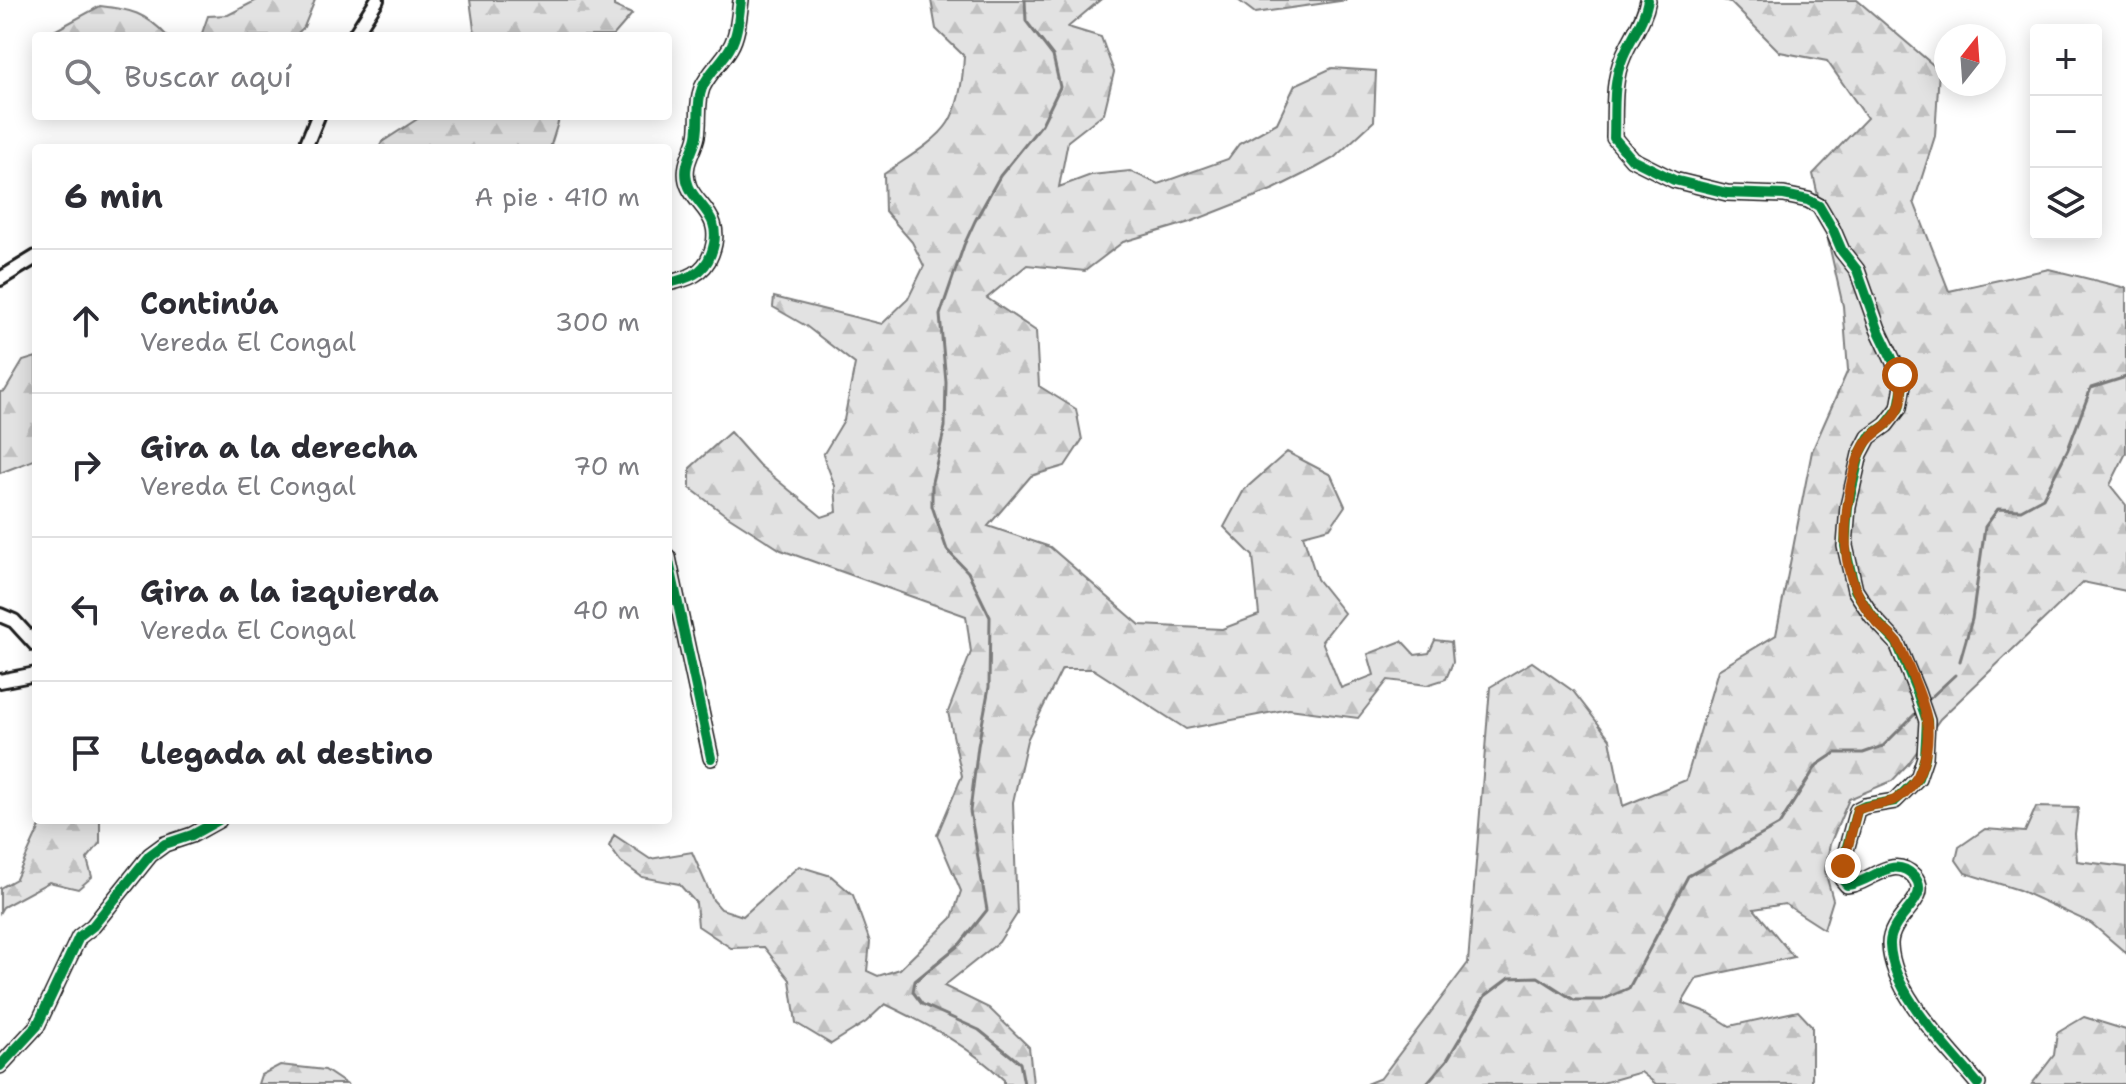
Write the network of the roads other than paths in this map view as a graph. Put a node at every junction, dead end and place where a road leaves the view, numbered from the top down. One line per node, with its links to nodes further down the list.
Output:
1 (377, 0): 4 (street)
2 (741, 0): 9 (street)
3 (1648, 0): 18 (street)
4 (357, 32)
5 (316, 120): 6 (street)
6 (307, 144)
7 (32, 259): 8 (street)
8 (1, 274)
9 (672, 282)
10 (672, 576): 15 (street)
11 (0, 615): 12 (street)
12 (32, 641)
13 (32, 675): 14 (street)
14 (0, 681)
15 (711, 758)
16 (212, 824): 17 (street)
17 (0, 1066)
18 (1978, 1084)

